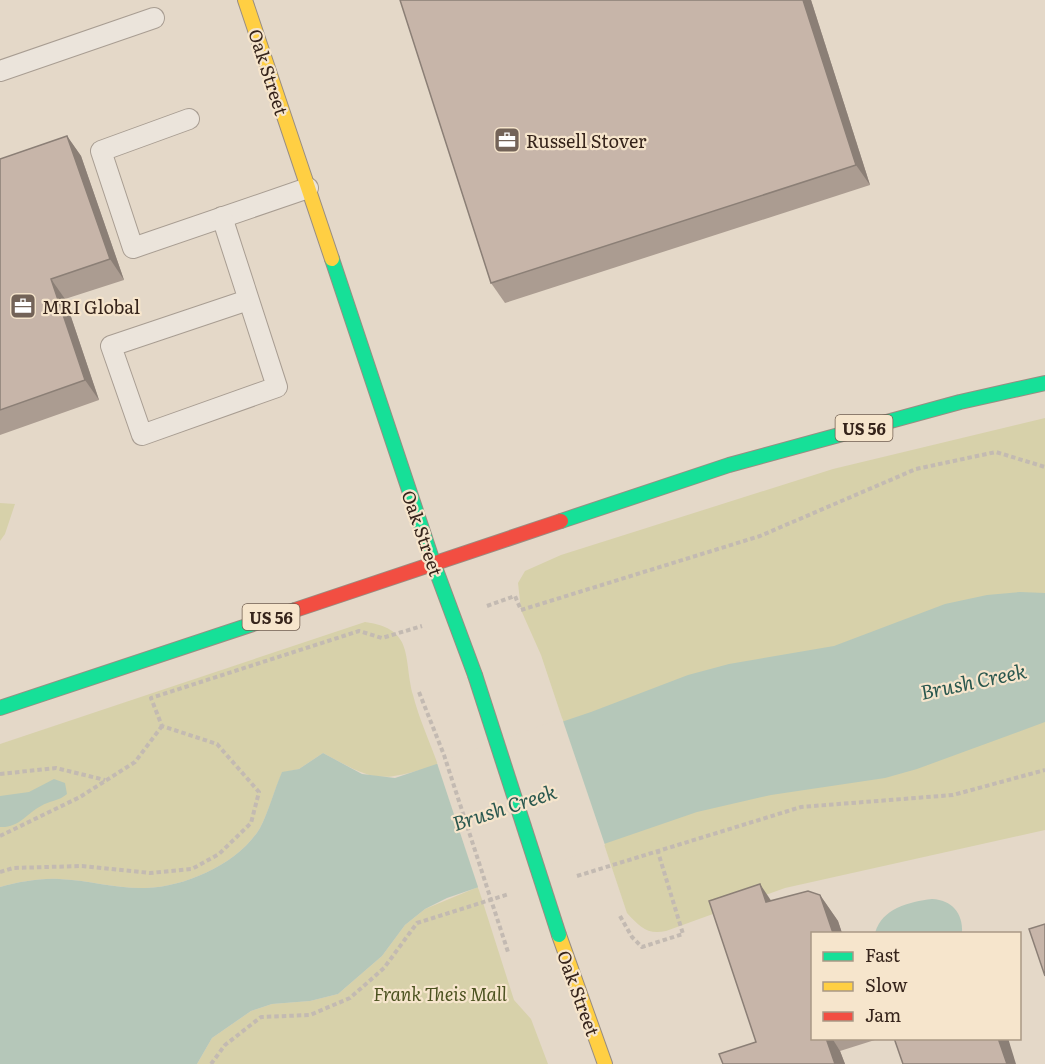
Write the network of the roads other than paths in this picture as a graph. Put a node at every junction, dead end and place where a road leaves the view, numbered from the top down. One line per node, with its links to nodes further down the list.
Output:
1 (245, 0): 5 (main road, Oak Street)
2 (154, 18): 3 (lane)
3 (0, 71)
4 (189, 120): 6 (lane)
5 (308, 188): 6 (lane); 9 (main road, Oak Street)
6 (222, 217): 7 (lane)
7 (248, 300): 7 (lane)
8 (1045, 383): 9 (main road, US 56)
9 (433, 562): 10 (main road, US 56); 11 (main road, Oak Street, bridge)
10 (0, 708)
11 (604, 1064)

